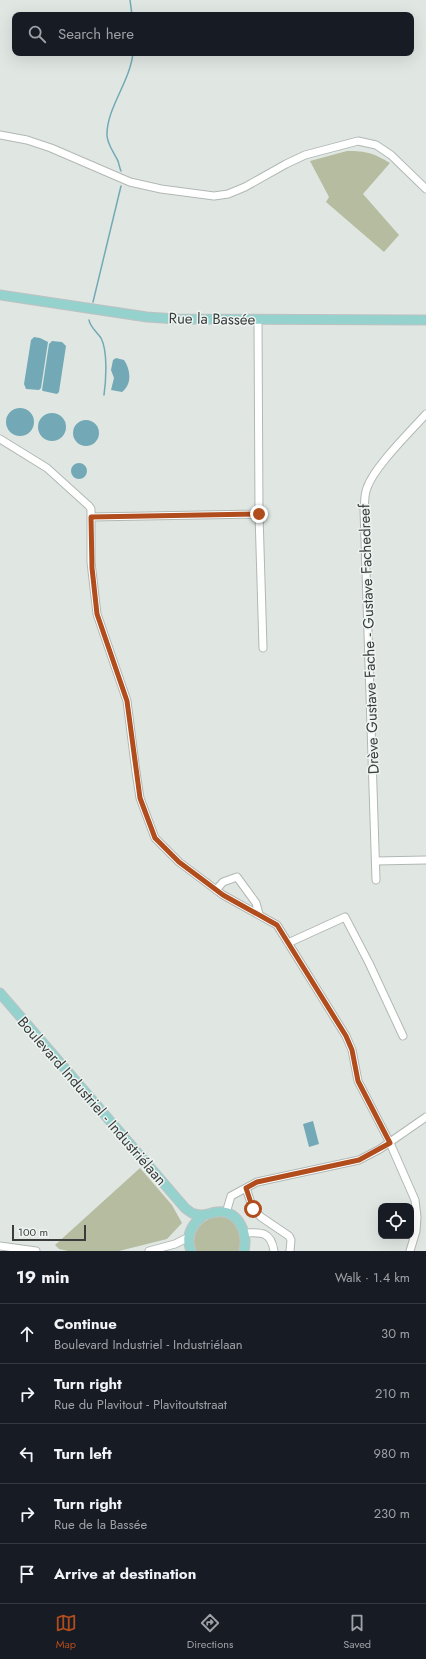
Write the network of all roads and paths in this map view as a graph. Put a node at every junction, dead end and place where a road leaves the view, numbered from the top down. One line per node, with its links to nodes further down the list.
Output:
1 (0, 135): 2 (street)
2 (426, 189)
3 (0, 295): 4 (main road, Rue la Bassée)
4 (258, 320): 5 (main road, Rue la Bassée); 8 (street)
5 (426, 320)
6 (426, 414): 12 (street, Drève Gustave Fache - Gustave Fachedreef)
7 (0, 439): 9 (street)
8 (259, 514): 9 (street); 10 (street)
9 (91, 517): 14 (street)
10 (262, 648)
11 (426, 860): 12 (street)
12 (376, 861): 13 (street, Drève Gustave Fache - Gustave Fachedreef)
13 (376, 880)
14 (216, 890): 15 (street); 15 (street)
15 (259, 914): 16 (street)
16 (288, 943): 18 (street); 20 (street)
17 (0, 993): 22 (main road, Boulevard Industriel - Industriélaan)
18 (399, 1032)
19 (426, 1117): 20 (street)
20 (390, 1143): 21 (street); 35 (street)
21 (246, 1188): 23 (street); 34 (street)
22 (184, 1208): 24 (main road, Boulevard Industriel - Industriélaan); 25 (main road, Boulevard Industriel - Industriélaan)
23 (226, 1213): 24 (main road, Boulevard Industriel - Industriélaan); 26 (main road)
24 (204, 1215): 25 (main road)
25 (190, 1232): 27 (street); 29 (main road, Boulevard Industriel - Industriélaan)
26 (245, 1233): 32 (main road); 33 (street)
27 (175, 1244): 29 (street); 31 (street)
28 (0, 1246): 30 (street)
29 (190, 1249)
30 (36, 1251)
31 (149, 1251)
32 (244, 1251)
33 (274, 1251)
34 (290, 1251)
35 (410, 1251)

